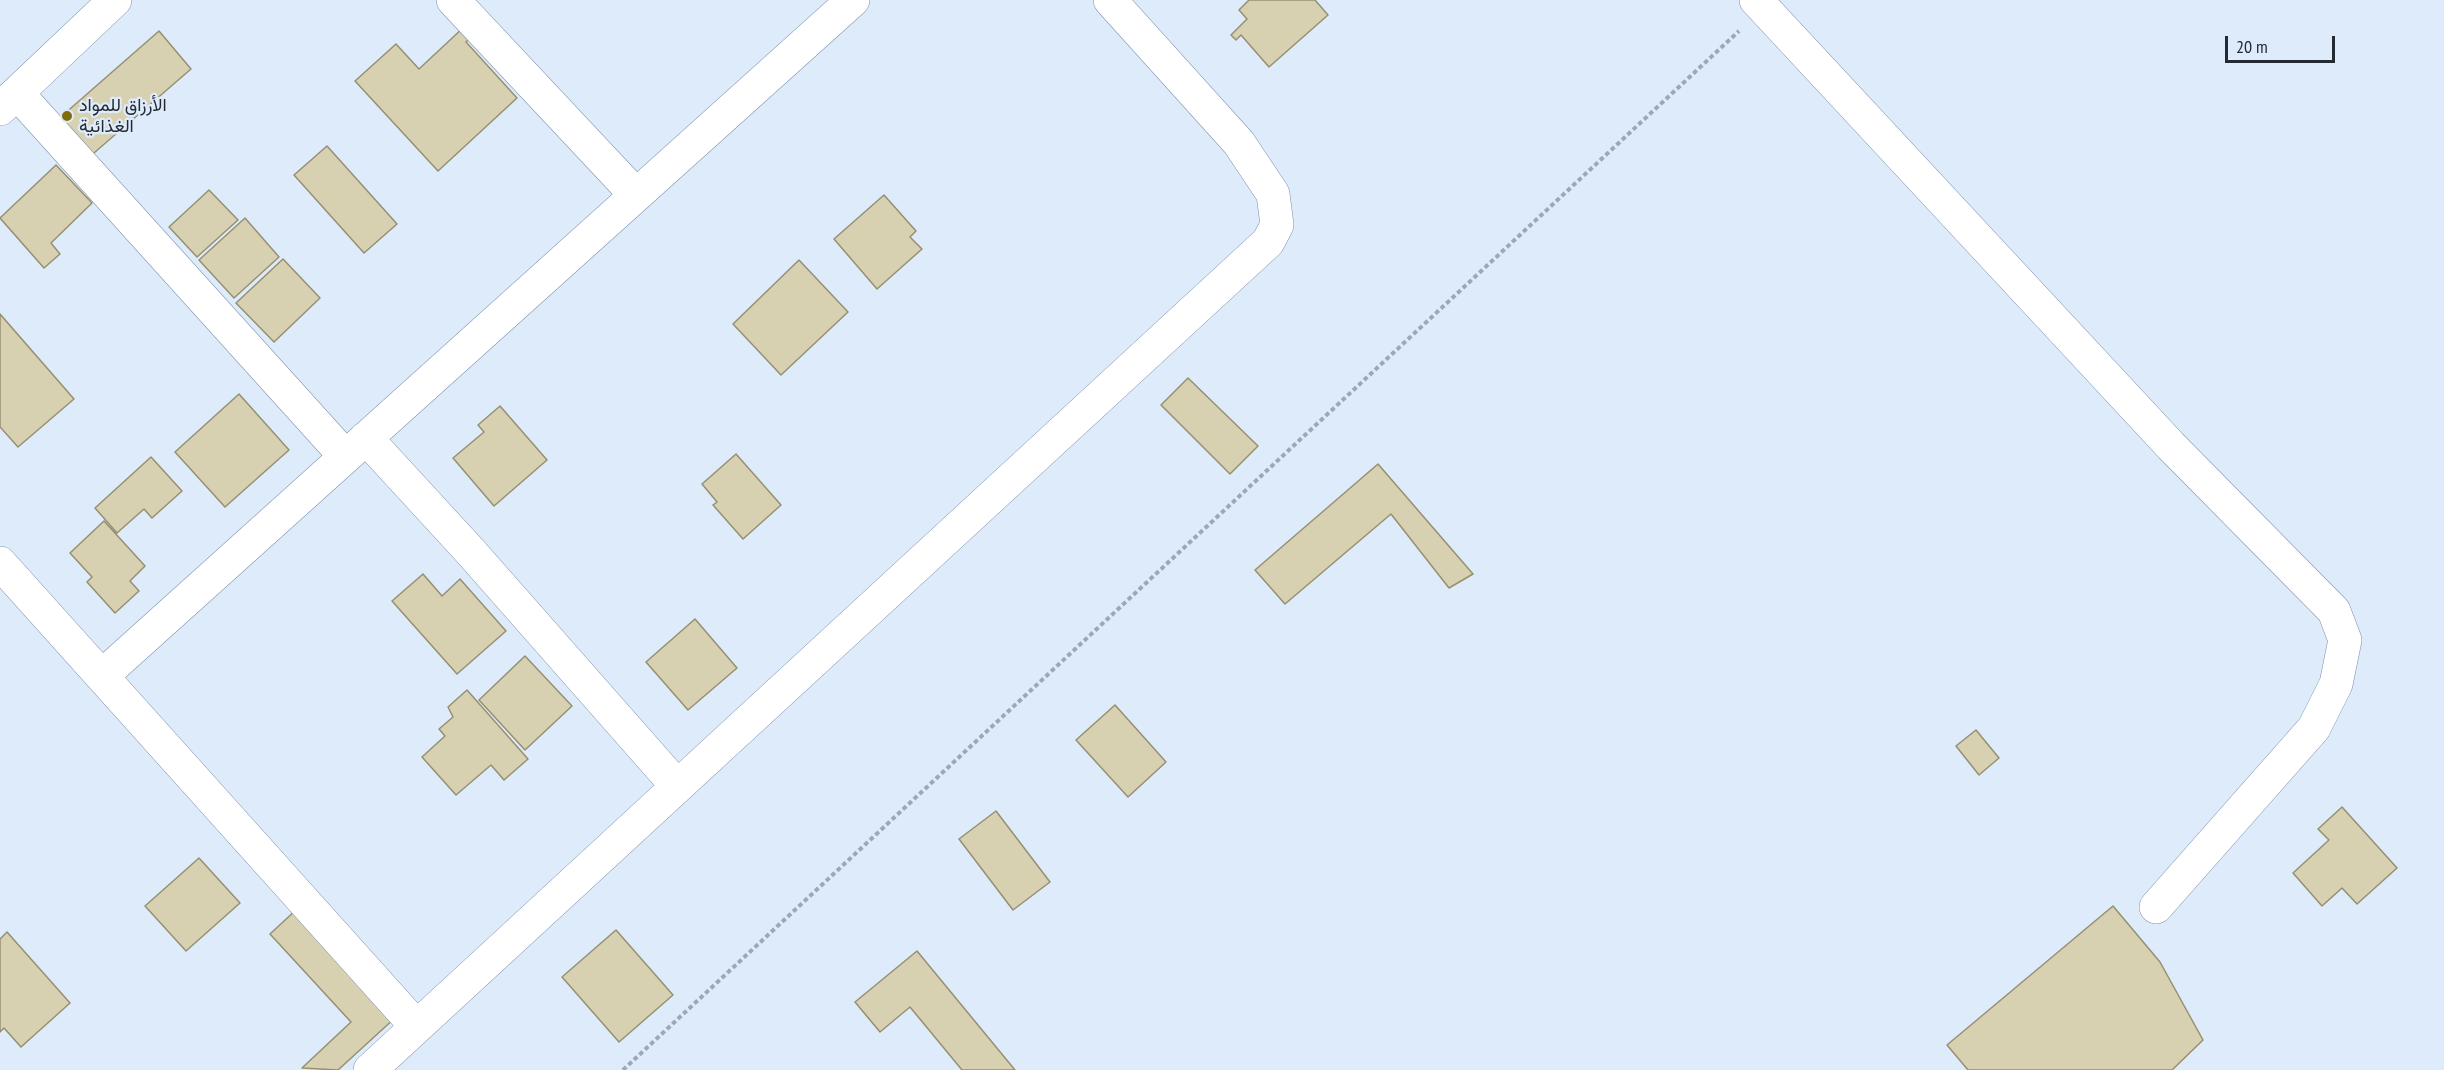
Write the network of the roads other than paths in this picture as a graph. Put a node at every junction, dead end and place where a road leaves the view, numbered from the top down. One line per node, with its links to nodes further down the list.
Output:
1 (115, 0): 6 (street)
2 (453, 0): 7 (street)
3 (853, 0): 7 (street)
4 (1110, 0): 11 (street)
5 (1760, 4): 12 (street)
6 (8, 101): 8 (street)
7 (636, 195): 8 (street)
8 (355, 447): 10 (street); 11 (street)
9 (0, 563): 10 (street)
10 (102, 676): 13 (street)
11 (677, 786): 13 (street)
12 (2157, 907)
13 (416, 1026): 14 (street)
14 (370, 1070)

